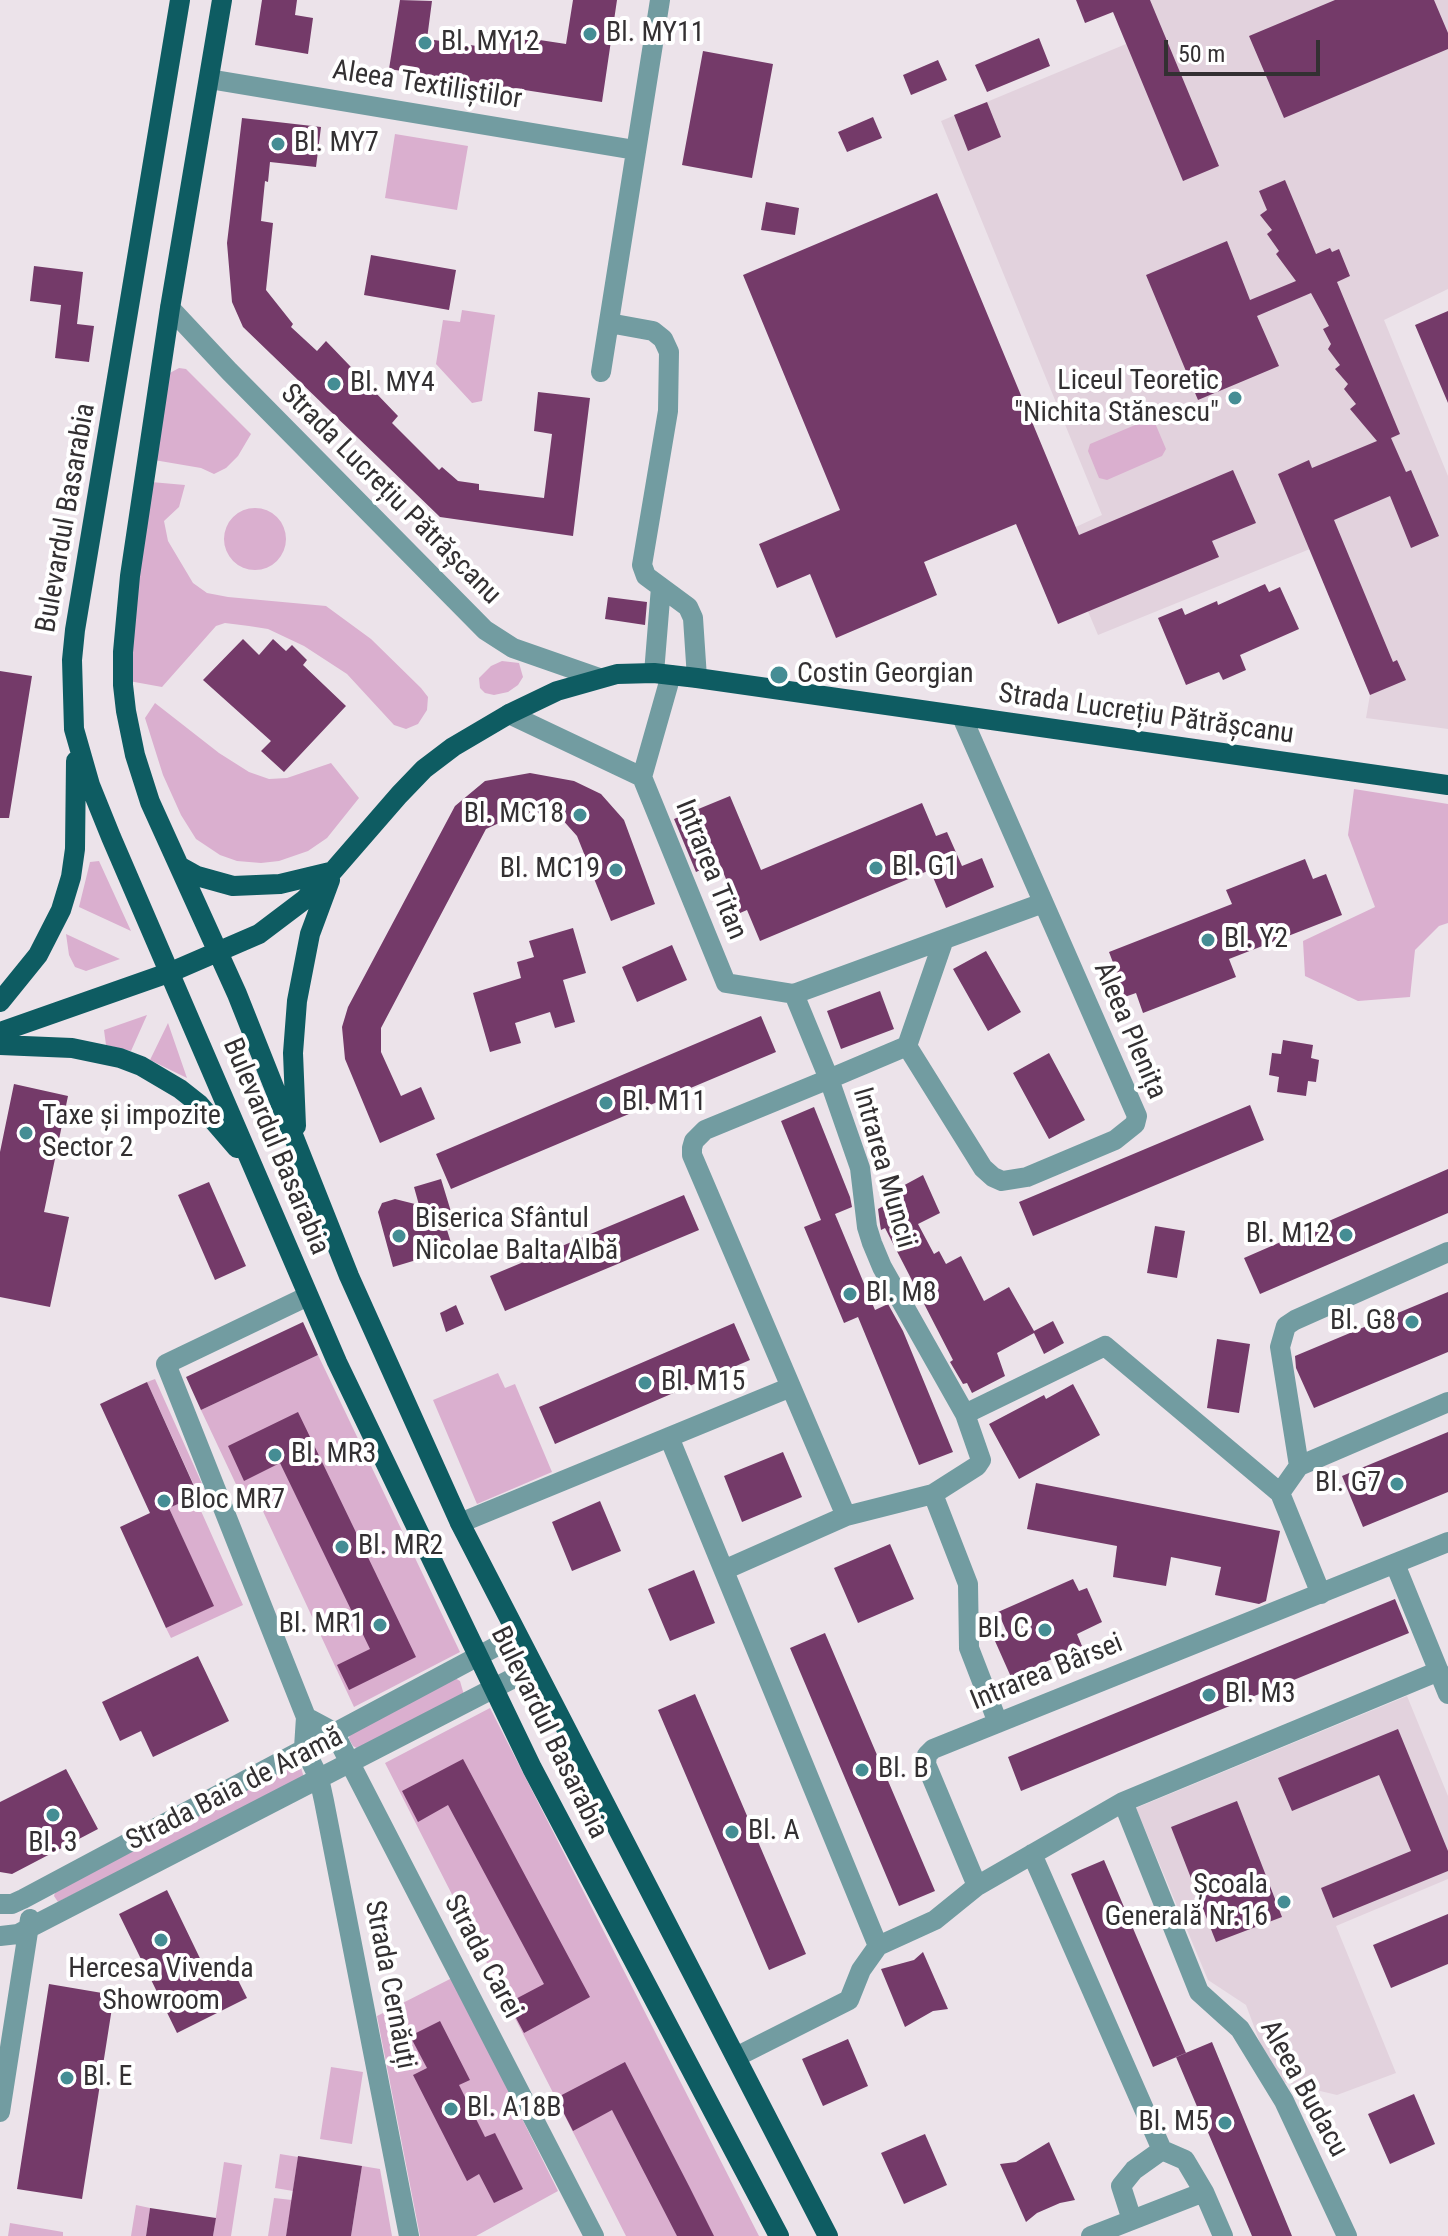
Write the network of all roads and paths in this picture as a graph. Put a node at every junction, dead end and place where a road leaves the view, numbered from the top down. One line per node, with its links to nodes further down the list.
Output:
1 (180, 0): 15 (main road, Bulevardul Basarabia)
2 (222, 0): 4 (main road, Bulevardul Basarabia)
3 (660, 0): 5 (street)
4 (209, 79): 5 (street, Aleea Textiliștilor); 6 (main road, Bulevardul Basarabia)
5 (635, 150): 7 (street)
6 (170, 308): 11 (street, Strada Lucrețiu Pătrășcanu); 18 (main road, Bulevardul Basarabia)
7 (609, 323): 8 (street); 9 (street)
8 (601, 372)
9 (661, 587): 10 (street); 12 (street)
10 (662, 674): 11 (main road, Strada Lucrețiu Pătrășcanu); 12 (main road, Strada Lucrețiu Pătrășcanu); 16 (street, Intrarea Titan)
11 (599, 678): 13 (main road, Strada Lucrețiu Pătrășcanu)
12 (697, 678): 14 (main road, Strada Lucrețiu Pătrășcanu)
13 (509, 714): 16 (street, Intrarea Titan); 19 (main road, Strada Lucrețiu Pătrășcanu)
14 (962, 717): 17 (main road, Strada Lucrețiu Pătrășcanu); 20 (street, Aleea Plenița)
15 (74, 729): 23 (main road, Bulevardul Basarabia); 25 (main road)
16 (642, 777): 24 (street, Intrarea Titan)
17 (1448, 785)
18 (179, 866): 19 (main road); 22 (main road, Bulevardul Basarabia)
19 (333, 871): 22 (main road, Strada Lucrețiu Pătrășcanu); 30 (main road)
20 (1043, 903): 21 (street); 28 (street, Aleea Plenița)
21 (944, 939): 24 (street); 28 (street)
22 (220, 953): 23 (main road, Strada Lucrețiu Pătrășcanu); 30 (main road, Bulevardul Basarabia)
23 (171, 972): 26 (main road, Strada Lucrețiu Pătrășcanu); 31 (main road, Bulevardul Basarabia)
24 (794, 994): 29 (street)
25 (0, 1002)
26 (0, 1032)
27 (0, 1045): 31 (main road)
28 (907, 1046): 29 (street)
29 (829, 1079): 34 (street, Intrarea Muncii); 36 (street, Intrarea Muncii)
30 (298, 1150): 42 (main road, Bulevardul Basarabia)
31 (254, 1173): 33 (main road, Bulevardul Basarabia)
32 (1448, 1252): 38 (street)
33 (308, 1296): 48 (main road, Bulevardul Basarabia); 53 (street)
34 (791, 1387): 37 (street); 41 (street, Intrarea Muncii)
35 (1448, 1402): 38 (street)
36 (965, 1414): 39 (street); 40 (street, Intrarea Muncii)
37 (669, 1437): 42 (street); 45 (street)
38 (1299, 1466): 39 (street)
39 (1280, 1493): 46 (street)
40 (933, 1494): 41 (street, Intrarea Muncii); 54 (street)
41 (846, 1516): 45 (street)
42 (460, 1523): 47 (main road, Bulevardul Basarabia)
43 (1448, 1542): 44 (street, Intrarea Bârsei)
44 (1395, 1564): 46 (street, Intrarea Bârsei); 50 (street)
45 (724, 1570): 66 (street)
46 (1321, 1594): 54 (street, Intrarea Bârsei)
47 (516, 1636): 48 (street, Strada Baia de Aramă); 49 (main road, Bulevardul Basarabia)
48 (478, 1656): 51 (main road, Bulevardul Basarabia); 55 (street, Strada Baia de Aramă)
49 (533, 1668): 51 (street, Strada Baia de Aramă); 67 (main road, Bulevardul Basarabia)
50 (1439, 1671): 52 (street); 59 (street)
51 (494, 1688): 57 (street, Strada Baia de Aramă); 74 (main road, Bulevardul Basarabia)
52 (1448, 1694)
53 (306, 1717): 55 (street); 56 (street)
54 (998, 1723): 61 (street, Intrarea Bârsei)
55 (334, 1732): 56 (street, Strada Baia de Aramă); 57 (street, Strada Carei)
56 (304, 1748): 58 (street, Strada Cernăuți); 62 (street, Strada Baia de Aramă)
57 (350, 1762): 58 (street, Strada Baia de Aramă); 73 (street, Strada Carei)
58 (319, 1778): 64 (street, Strada Baia de Aramă); 72 (street, Strada Cernăuți)
59 (1123, 1802): 60 (street); 78 (street, Aleea Budacu)
60 (1032, 1854): 61 (street); 69 (street)
61 (977, 1886): 66 (street)
62 (35, 1892): 63 (street, Strada Baia de Aramă); 64 (street)
63 (0, 1904)
64 (29, 1928): 65 (street, Strada Baia de Aramă); 68 (street)
65 (0, 1936)
66 (878, 1946): 67 (street)
67 (736, 2057): 75 (main road, Bulevardul Basarabia)
68 (0, 2112)
69 (1162, 2150): 70 (street); 71 (street)
70 (1204, 2192): 71 (street); 77 (street)
71 (1132, 2220): 76 (street)
72 (409, 2236)
73 (594, 2236)
74 (779, 2236)
75 (828, 2236)
76 (1091, 2236)
77 (1223, 2236)
78 (1347, 2236)

